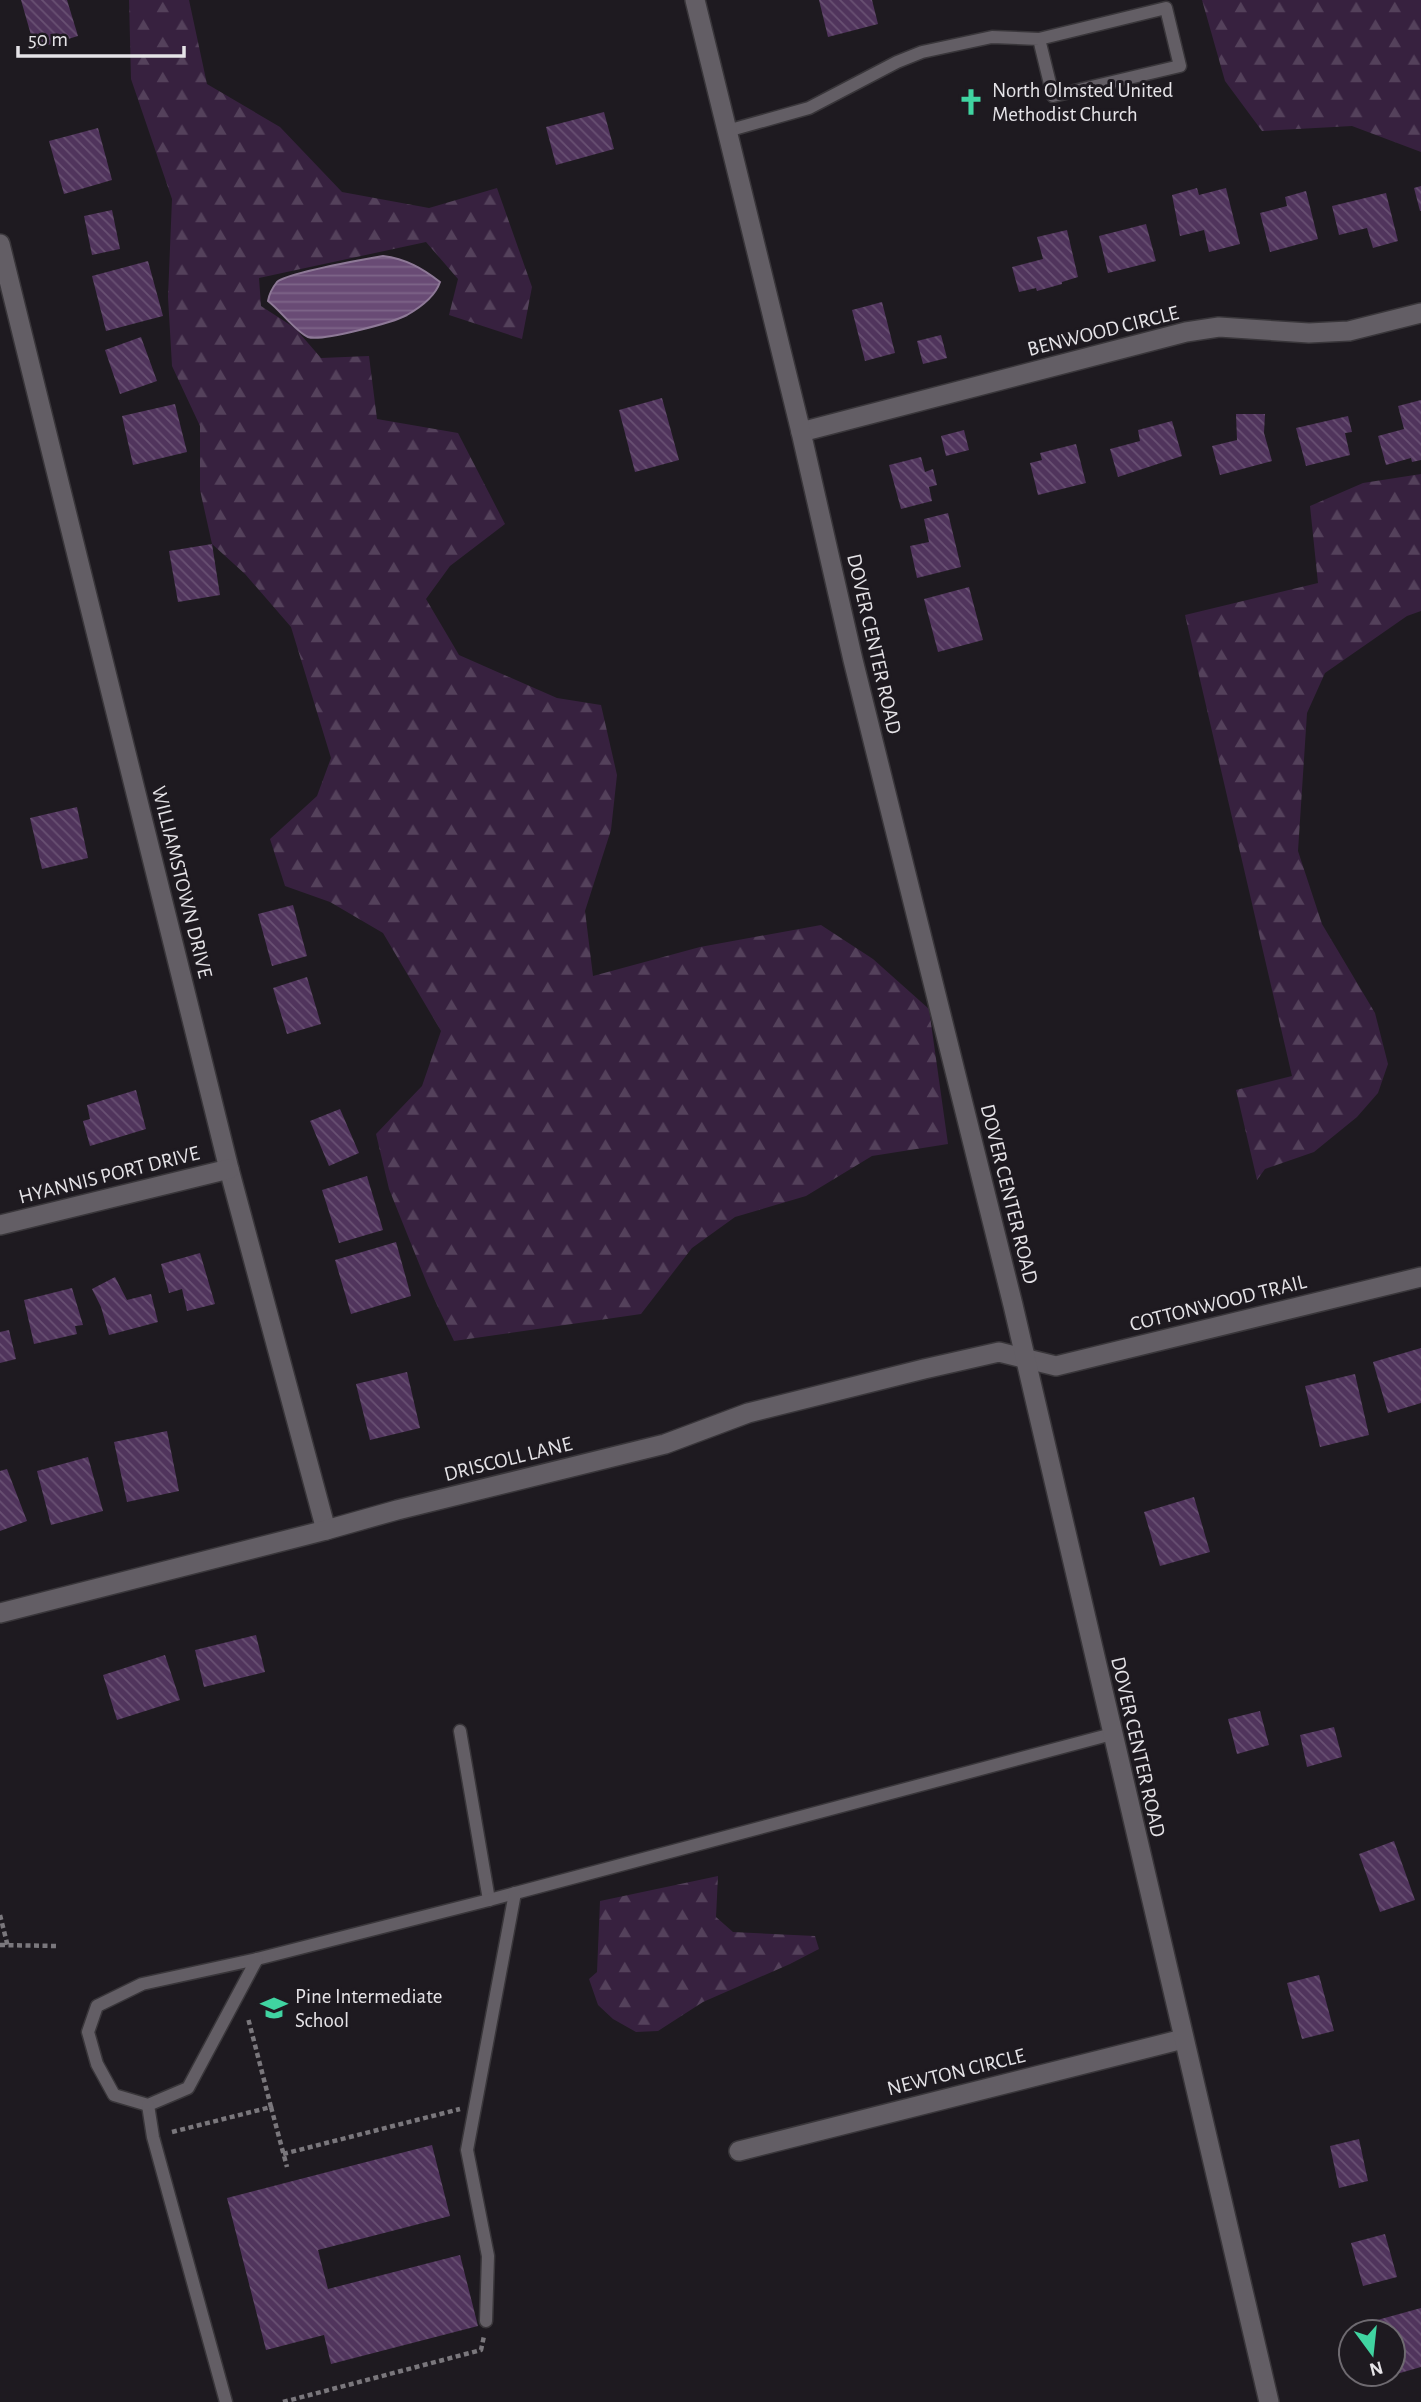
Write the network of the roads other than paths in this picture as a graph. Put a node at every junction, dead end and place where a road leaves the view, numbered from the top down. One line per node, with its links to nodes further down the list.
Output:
1 (695, 0): 3 (street, DOVER CENTER ROAD)
2 (1039, 39): 2 (lane); 3 (lane)
3 (727, 131): 6 (street, DOVER CENTER ROAD)
4 (0, 244): 7 (street, WILLIAMSTOWN DRIVE)
5 (1421, 313): 6 (street, BENWOOD CIRCLE)
6 (802, 432): 10 (street, DOVER CENTER ROAD)
7 (229, 1169): 8 (street, HYANNIS PORT DRIVE); 11 (street, WILLIAMSTOWN DRIVE)
8 (0, 1225)
9 (1421, 1277): 10 (street, COTTONWOOD TRAIL)
10 (1025, 1359): 11 (street, DRISCOLL LANE); 14 (street, DOVER CENTER ROAD)
11 (326, 1530): 12 (street, DRISCOLL LANE)
12 (0, 1613)
13 (460, 1731): 16 (lane)
14 (1112, 1734): 15 (lane); 18 (street, DOVER CENTER ROAD)
15 (516, 1893): 16 (lane); 21 (lane)
16 (489, 1900): 17 (lane)
17 (257, 1959): 19 (lane); 19 (lane)
18 (1183, 2039): 20 (street, NEWTON CIRCLE); 23 (street, DOVER CENTER ROAD)
19 (148, 2105): 22 (lane)
20 (739, 2151)
21 (486, 2321)
22 (226, 2402)
23 (1269, 2402)

